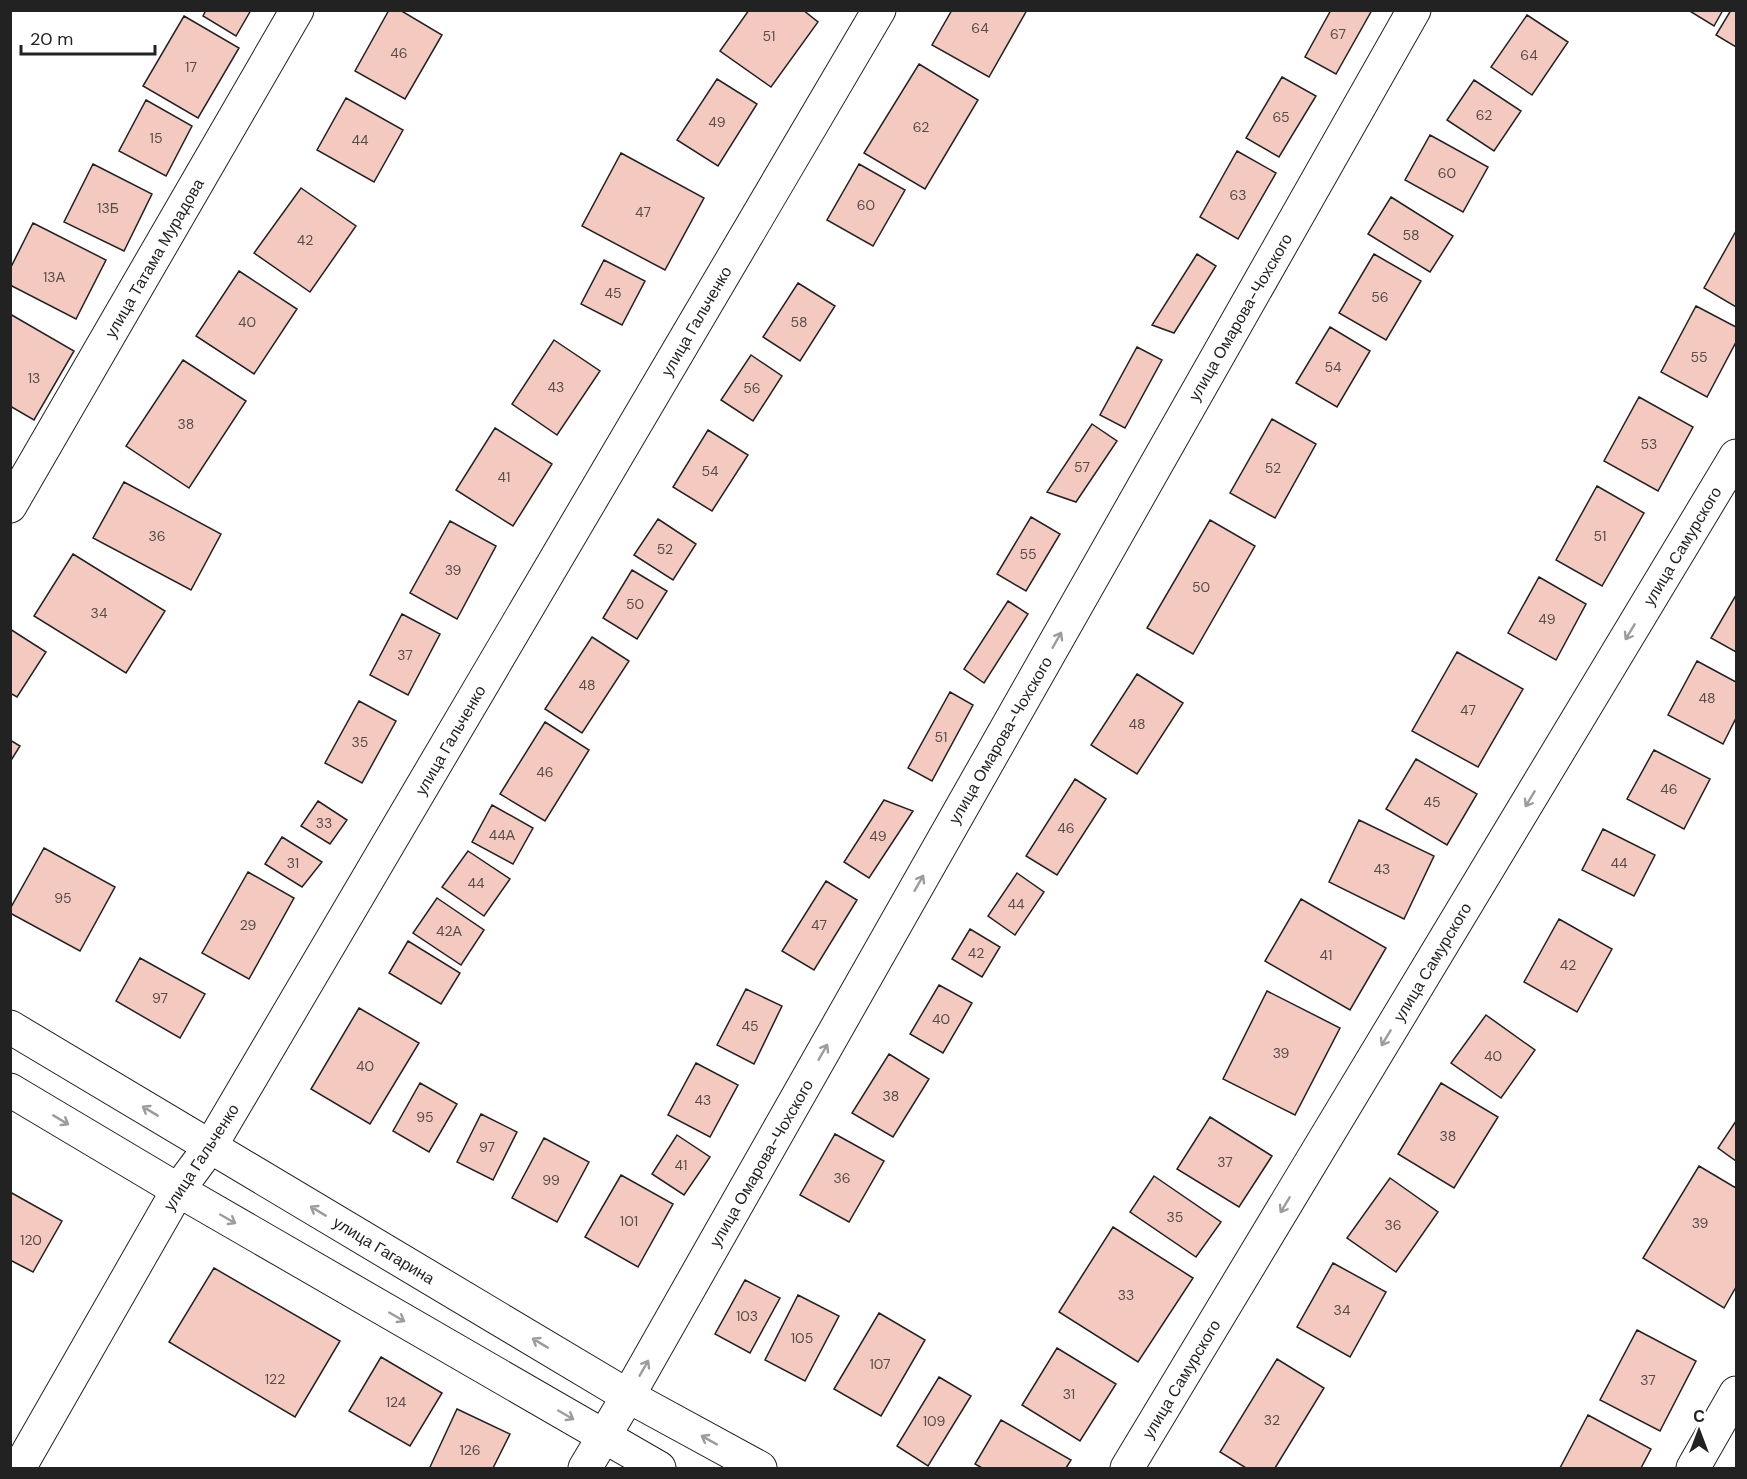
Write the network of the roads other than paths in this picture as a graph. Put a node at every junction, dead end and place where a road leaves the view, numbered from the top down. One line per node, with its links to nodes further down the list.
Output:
1 (297, 10): 5 (street, улица Татама Мурадова)
2 (879, 10): 8 (street, улица Гальченко)
3 (1414, 10): 11 (street, улица Омарова-Чохского, one-way to 3)
4 (1737, 456): 17 (street, улица Самурского, one-way to 17)
5 (10, 506)
6 (10, 1027): 8 (street, улица Гагарина, one-way to 6)
7 (10, 1090): 9 (street, one-way to 9)
8 (210, 1147): 9 (street, улица Гальченко); 11 (street, улица Гагарина, one-way to 8)
9 (178, 1190): 12 (street, one-way to 12); 13 (street, улица Гальченко)
10 (1737, 1392): 18 (street)
11 (628, 1396): 12 (street, улица Омарова-Чохского); 16 (street, улица Гагарина, one-way to 11)
12 (604, 1437): 14 (street, улица Омарова-Чохского); 15 (street)
13 (19, 1468)
14 (585, 1468)
15 (659, 1468)
16 (760, 1468)
17 (1127, 1468)
18 (1693, 1468)

